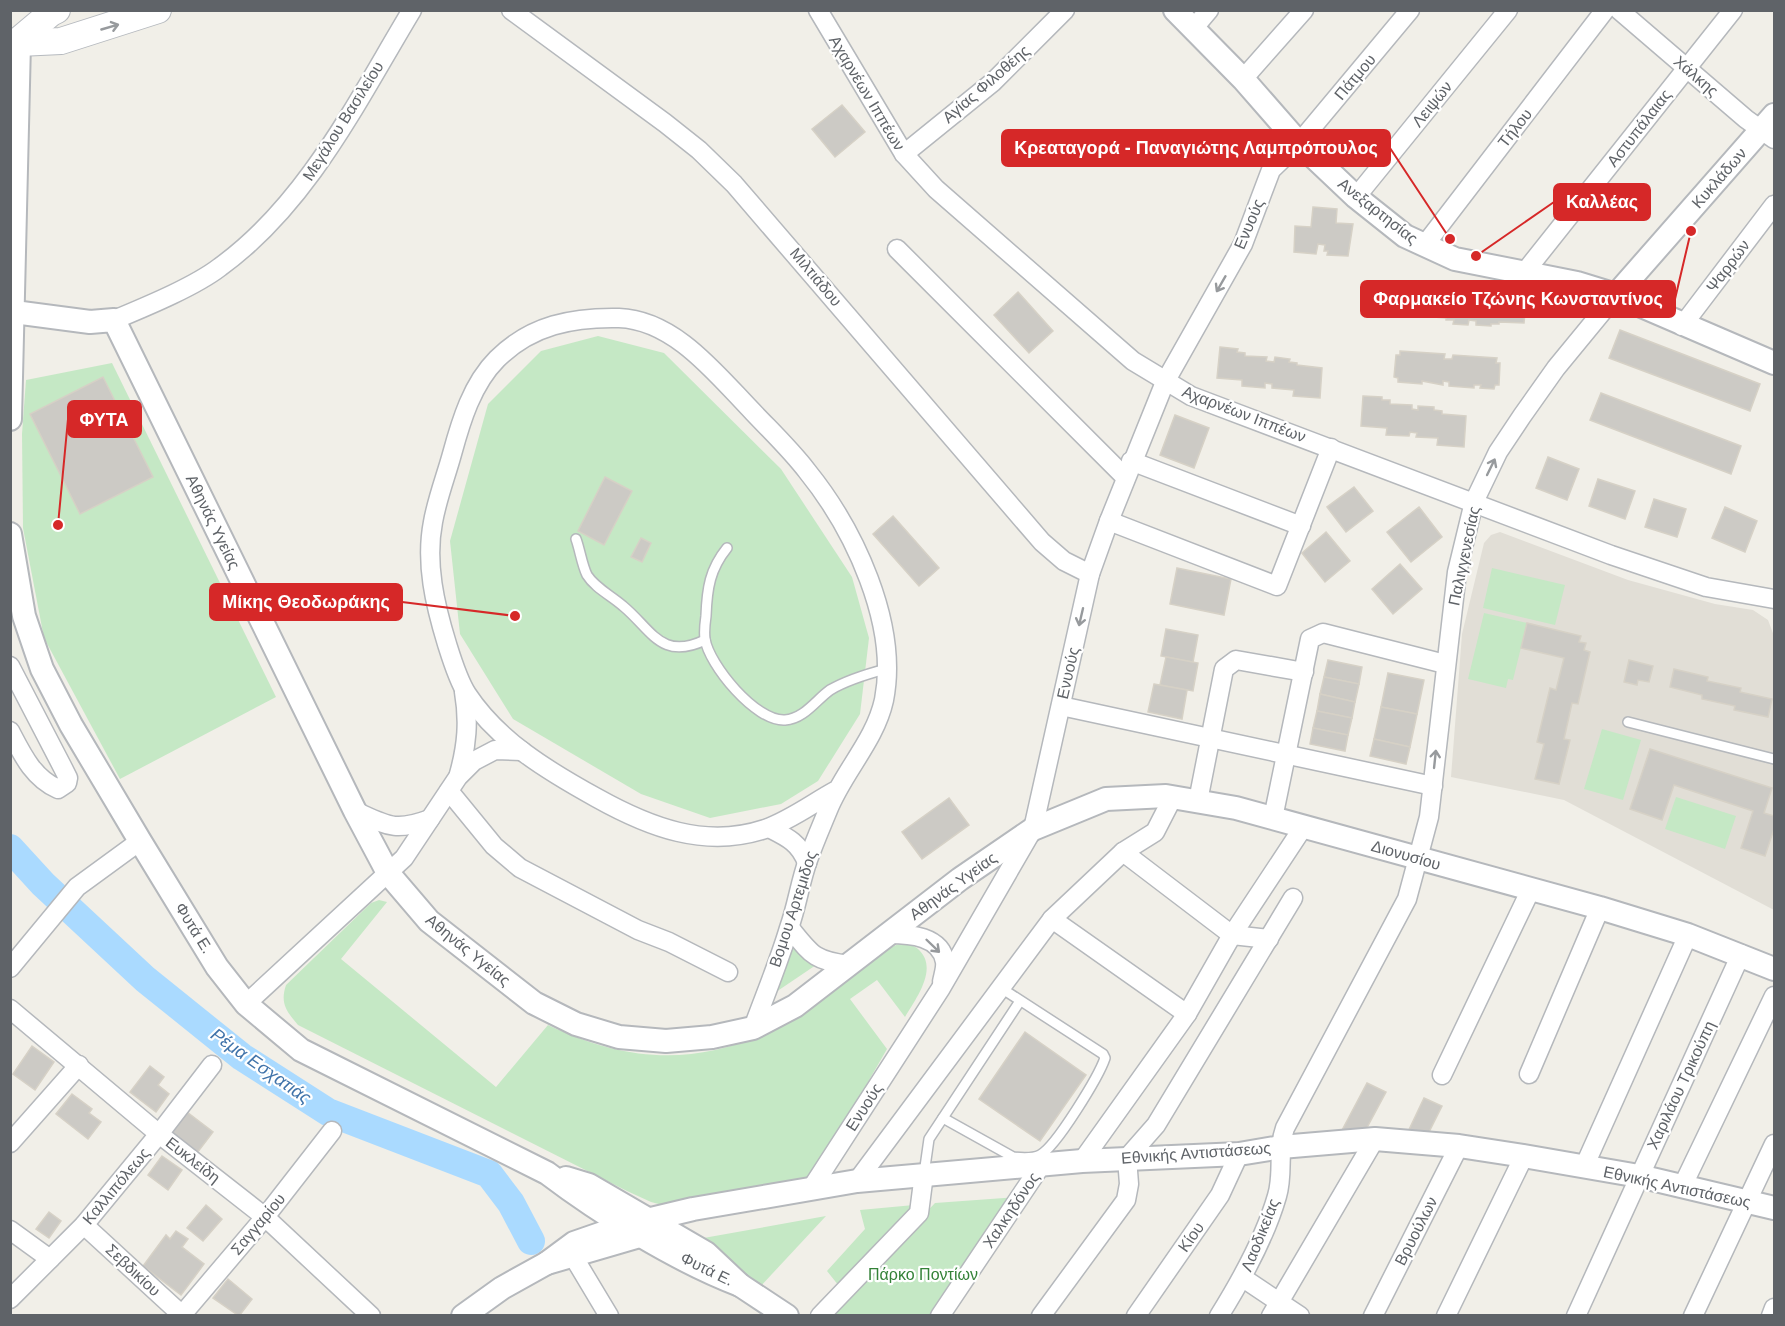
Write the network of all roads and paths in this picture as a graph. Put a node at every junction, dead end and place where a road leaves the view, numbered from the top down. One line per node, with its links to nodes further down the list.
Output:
1 (57, 10): 16 (main road)
2 (158, 10): 16 (main road, one-way to 2)
3 (412, 10): 29 (street, Μεγάλου Βασιλείου)
4 (511, 10): 42 (street, Μιλτιάδου)
5 (818, 10): 21 (street, Αχαρνέων Ιππέων)
6 (1065, 10): 21 (street, Αγίας Φιλοθέης)
7 (1175, 10): 15 (street, Ανεξαρτησίας)
8 (1209, 10): 15 (street)
9 (1304, 10): 18 (street)
10 (1410, 10): 20 (street, Πάτμου)
11 (1508, 10): 22 (street, Λειψών)
12 (1605, 10): 24 (street, Τήλου)
13 (1619, 10): 17 (street, Χάλκης)
14 (1732, 10): 17 (street, Αστυπάλαιας)
15 (1193, 29): 18 (street, Ανεξαρτησίας)
16 (15, 45): 28 (street)
17 (1687, 67): 19 (street, Χάλκης); 26 (street, Αστυπάλαιας)
18 (1243, 79): 20 (street, Ανεξαρτησίας)
19 (1770, 128): 27 (street, Κυκλάδων)
20 (1299, 143): 22 (street, Ανεξαρτησίας); 32 (street, Ενυούς, one-way to 32)
21 (904, 154): 32 (street, Αχαρνέων Ιππέων)
22 (1356, 197): 24 (street, Ανεξαρτησίας)
23 (1774, 205): 30 (street, Ψαρρών)
24 (1424, 246): 26 (street, Ανεξαρτησίας)
25 (897, 249): 35 (street)
26 (1524, 273): 27 (street, Ανεξαρτησίας)
27 (1616, 295): 30 (street, Ανεξαρτησίας); 36 (street, Παλιγγενεσίας, one-way to 27)
28 (13, 300): 29 (street); 33 (street)
29 (114, 320): 62 (street, Αθηνάς Υγείας)
30 (1682, 326): 31 (street, Ανεξαρτησίας)
31 (1774, 363)
32 (1165, 381): 34 (street, Αχαρνέων Ιππέων); 35 (street, Ενυούς)
33 (10, 419)
34 (1330, 448): 36 (street, Αχαρνέων Ιππέων); 38 (street)
35 (1128, 469): 37 (street, Ενυούς); 38 (street)
36 (1474, 502): 43 (street, Αχαρνέων Ιππέων); 45 (street, Παλιγγενεσίας)
37 (1109, 521): 38 (street); 42 (street, Ενυούς)
38 (1301, 526)
39 (10, 534): 68 (street, Φυτά Ε.)
40 (576, 539): 44 (lane)
41 (727, 548): 44 (lane)
42 (1090, 574): 50 (street, Ενυούς, one-way to 50)
43 (1774, 599)
44 (705, 640): 47 (lane)
45 (1444, 664): 48 (street); 58 (street, Παλιγγενεσίας, one-way to 45)
46 (10, 666): 52 (street)
47 (886, 669): 49 (street, Βομου Αρτεμιδος); 59 (street, Βομου Αρτεμιδος)
48 (1304, 672): 53 (street); 55 (street)
49 (464, 690): 54 (street); 57 (street)
50 (1061, 706): 53 (street); 67 (street, Ενυούς)
51 (1628, 722): 56 (lane)
52 (10, 731)
53 (1211, 738): 55 (street); 61 (street)
54 (522, 751): 57 (street); 66 (street)
55 (1286, 754): 58 (street); 63 (street)
56 (1774, 759)
57 (454, 784): 64 (street); 86 (street)
58 (1433, 786): 70 (street, Παλιγγενεσίας)
59 (835, 791): 66 (street); 71 (street, Βομου Αρτεμιδος)
60 (1173, 797): 61 (street, Διονυσίου); 67 (street, Διονυσίου); 69 (street)
61 (1198, 801): 63 (street, Διονυσίου)
62 (355, 812): 64 (street); 72 (street, Αθηνάς Υγείας)
63 (1273, 818): 65 (street, Διονυσίου)
64 (430, 819): 72 (street)
65 (1304, 826): 70 (street, Διονυσίου); 79 (street)
66 (769, 828): 71 (street)
67 (1033, 829): 78 (street, Αθηνάς Υγείας); 87 (street, Ενυούς)
68 (140, 841): 84 (street); 91 (street, Φυτά Ε.)
69 (1123, 852): 76 (street); 79 (street)
70 (1419, 858): 73 (street, Διονυσίου); 106 (street, Λαοδικείας)
71 (807, 863): 77 (street, Βομου Αρτεμιδος)
72 (388, 873): 91 (street); 94 (street, Αθηνάς Υγείας)
73 (1531, 889): 75 (street, Διονυσίου); 98 (street)
74 (1293, 898): 81 (street)
75 (1600, 908): 80 (street, Διονυσίου); 97 (street)
76 (1052, 919): 88 (street); 93 (street)
77 (790, 928): 83 (street); 94 (street, Βομου Αρτεμιδος)
78 (889, 934): 83 (street, Αθηνάς Υγείας); 87 (street, one-way to 87)
79 (1232, 935): 81 (street); 93 (street)
80 (1688, 935): 82 (street, Διονυσίου); 112 (street)
81 (1269, 939): 109 (street)
82 (1741, 954): 85 (street, Διονυσίου); 115 (street, Χαριλάου Τρικούπη)
83 (849, 965): 94 (street, Αθηνάς Υγείας)
84 (10, 968)
85 (1774, 969)
86 (728, 972)
87 (941, 988): 118 (street, Ενυούς)
88 (1001, 988): 90 (lane); 116 (street)
89 (1774, 996): 117 (street)
90 (1020, 1001): 99 (lane); 99 (lane)
91 (246, 1005): 113 (street, Φυτά Ε.)
92 (10, 1009): 95 (street, Ευκλείδη)
93 (1187, 1014): 110 (street)
94 (753, 1028)
95 (79, 1065): 101 (street, Ευκλείδη); 103 (street)
96 (212, 1065): 101 (street, Καλλιπόλεως)
97 (1528, 1074)
98 (1442, 1075)
99 (943, 1118): 114 (lane)
100 (332, 1131): 122 (street, Σαγγαρίου)
101 (159, 1134): 122 (street, Ευκλείδη); 123 (street, Καλλιπόλεως)
102 (1375, 1139): 105 (street, Εθνικής Αντιστάσεως); 106 (street, Εθνικής Αντιστάσεως); 131 (street)
103 (10, 1143)
104 (1774, 1144): 120 (street)
105 (1459, 1146): 108 (street, Εθνικής Αντιστάσεως); 143 (street, Βρυούλων)
106 (1281, 1147): 107 (street, Εθνικής Αντιστάσεως); 128 (street, Λαοδικείας)
107 (1239, 1154): 109 (street, Εθνικής Αντιστάσεως); 140 (street, Κίου)
108 (1524, 1156): 112 (street, Εθνικής Αντιστάσεως); 144 (street)
109 (1127, 1158): 110 (street, Εθνικής Αντιστάσεως); 139 (street)
110 (1082, 1161): 111 (street, Εθνικής Αντιστάσεως)
111 (1042, 1164): 114 (street, Εθνικής Αντιστάσεως); 138 (street, Χαλκηδόνος)
112 (1584, 1167): 115 (street, Εθνικής Αντιστάσεως)
113 (548, 1173): 119 (street, Φυτά Ε.); 124 (street, Φυτά Ε.)
114 (924, 1174): 116 (street, Εθνικής Αντιστάσεως); 137 (street)
115 (1639, 1176): 117 (street, Εθνικής Αντιστάσεως); 145 (street, Χαριλάου Τρικούπη)
116 (857, 1181): 118 (street, Εθνικής Αντιστάσεως)
117 (1682, 1187): 120 (street, Εθνικής Αντιστάσεως)
118 (811, 1189): 124 (street, Εθνικής Αντιστάσεως)
119 (579, 1197): 124 (street, Φυτά Ε.); 126 (street)
120 (1748, 1203): 121 (street, Εθνικής Αντιστάσεως); 146 (street)
121 (1774, 1208)
122 (265, 1217): 132 (street, Σαγγαρίου); 133 (street, Ευκλείδη)
123 (84, 1225): 127 (street, Καλλιπόλεως); 132 (street, Σεβδικίου)
124 (640, 1226): 126 (street, Εθνικής Αντιστάσεως); 136 (street, Φυτά Ε.)
125 (10, 1230): 127 (street)
126 (573, 1249): 134 (street, Εθνικής Αντιστάσεως); 135 (street)
127 (50, 1259): 129 (street, Καλλιπόλεως)
128 (1243, 1278): 131 (street); 141 (street, Λαοδικείας)
129 (10, 1299)
130 (1774, 1308): 147 (street)
131 (1275, 1309): 142 (street)
132 (182, 1315)
133 (371, 1316)
134 (463, 1316)
135 (609, 1316)
136 (787, 1316)
137 (820, 1316)
138 (940, 1316)
139 (1041, 1316)
140 (1136, 1316)
141 (1219, 1316)
142 (1300, 1316)
143 (1373, 1316)
144 (1446, 1316)
145 (1576, 1316)
146 (1693, 1316)
147 (1771, 1316)

